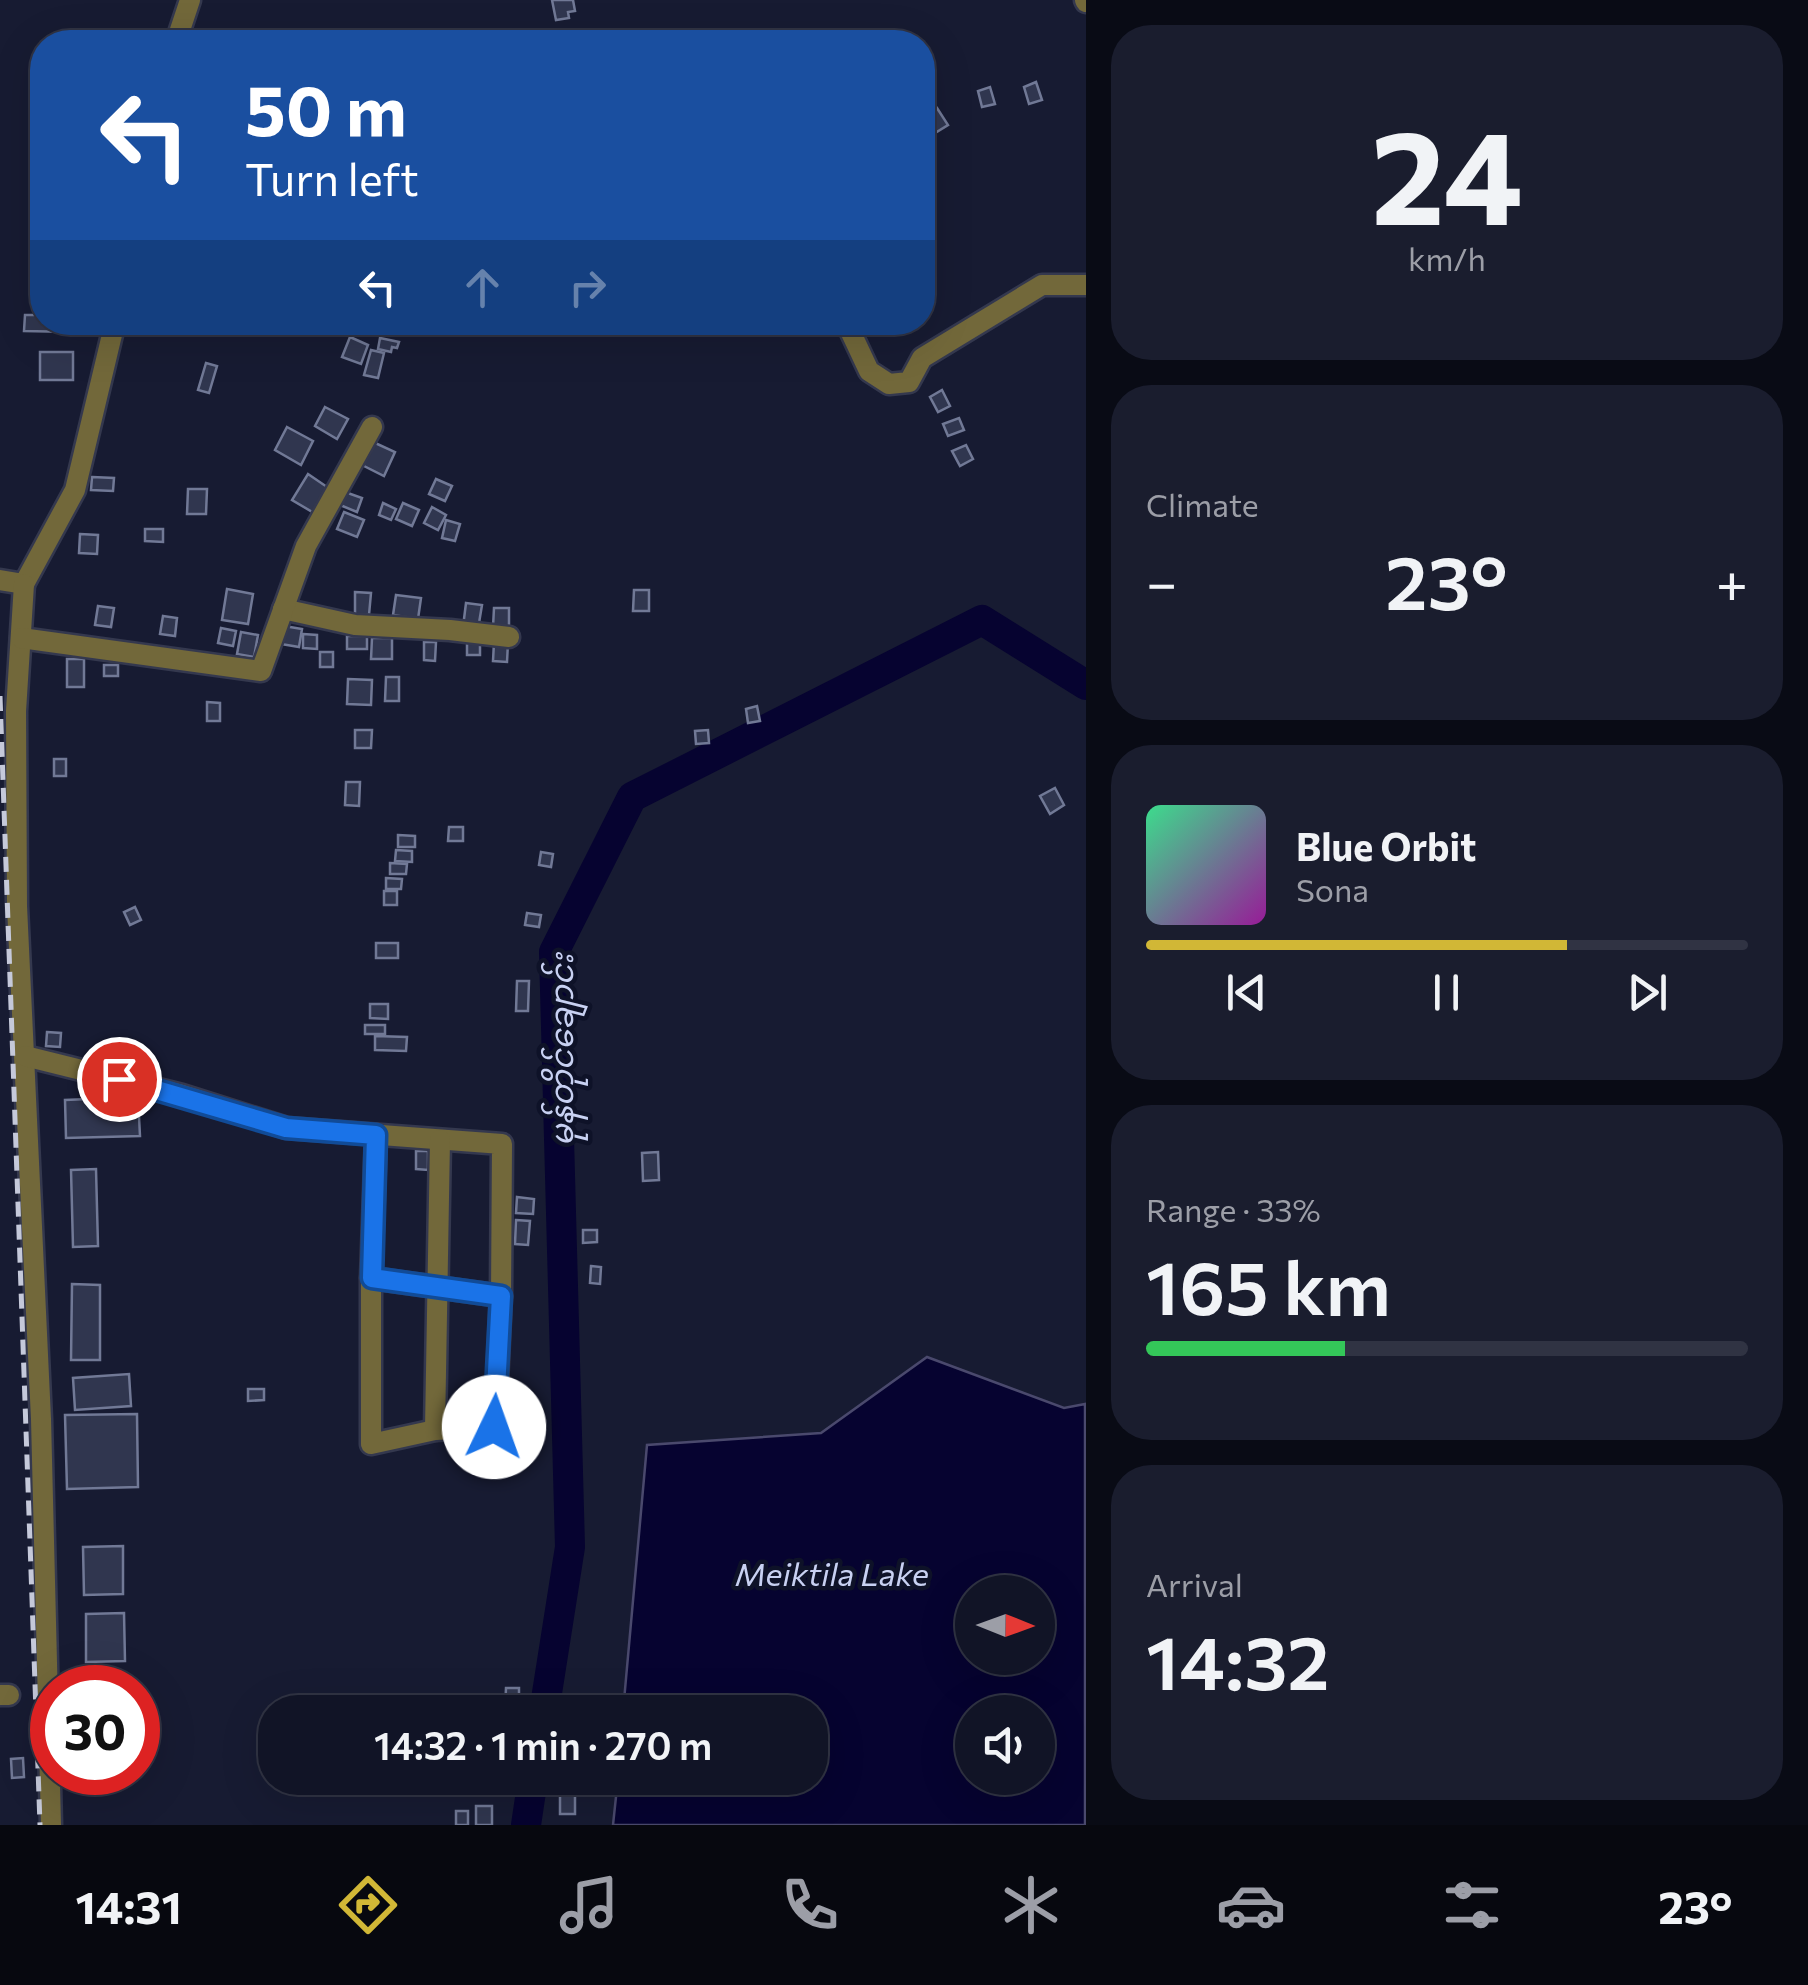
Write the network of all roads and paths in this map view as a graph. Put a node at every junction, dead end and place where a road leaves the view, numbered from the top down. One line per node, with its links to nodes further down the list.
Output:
1 (190, 0): 2 (street)
2 (180, 30)
3 (1086, 286): 5 (street)
4 (113, 335): 8 (street)
5 (852, 335)
6 (372, 427): 9 (street)
7 (0, 580): 8 (street)
8 (24, 584): 11 (street)
9 (283, 610): 10 (street); 11 (street)
10 (510, 637)
11 (21, 638): 12 (street)
12 (24, 1056): 13 (street); 19 (street)
13 (376, 1135): 14 (street); 15 (street)
14 (440, 1140): 16 (street); 17 (street)
15 (372, 1278): 16 (street); 18 (street)
16 (435, 1287): 17 (street); 18 (street)
17 (501, 1296): 18 (street)
18 (435, 1430)
19 (52, 1825)

